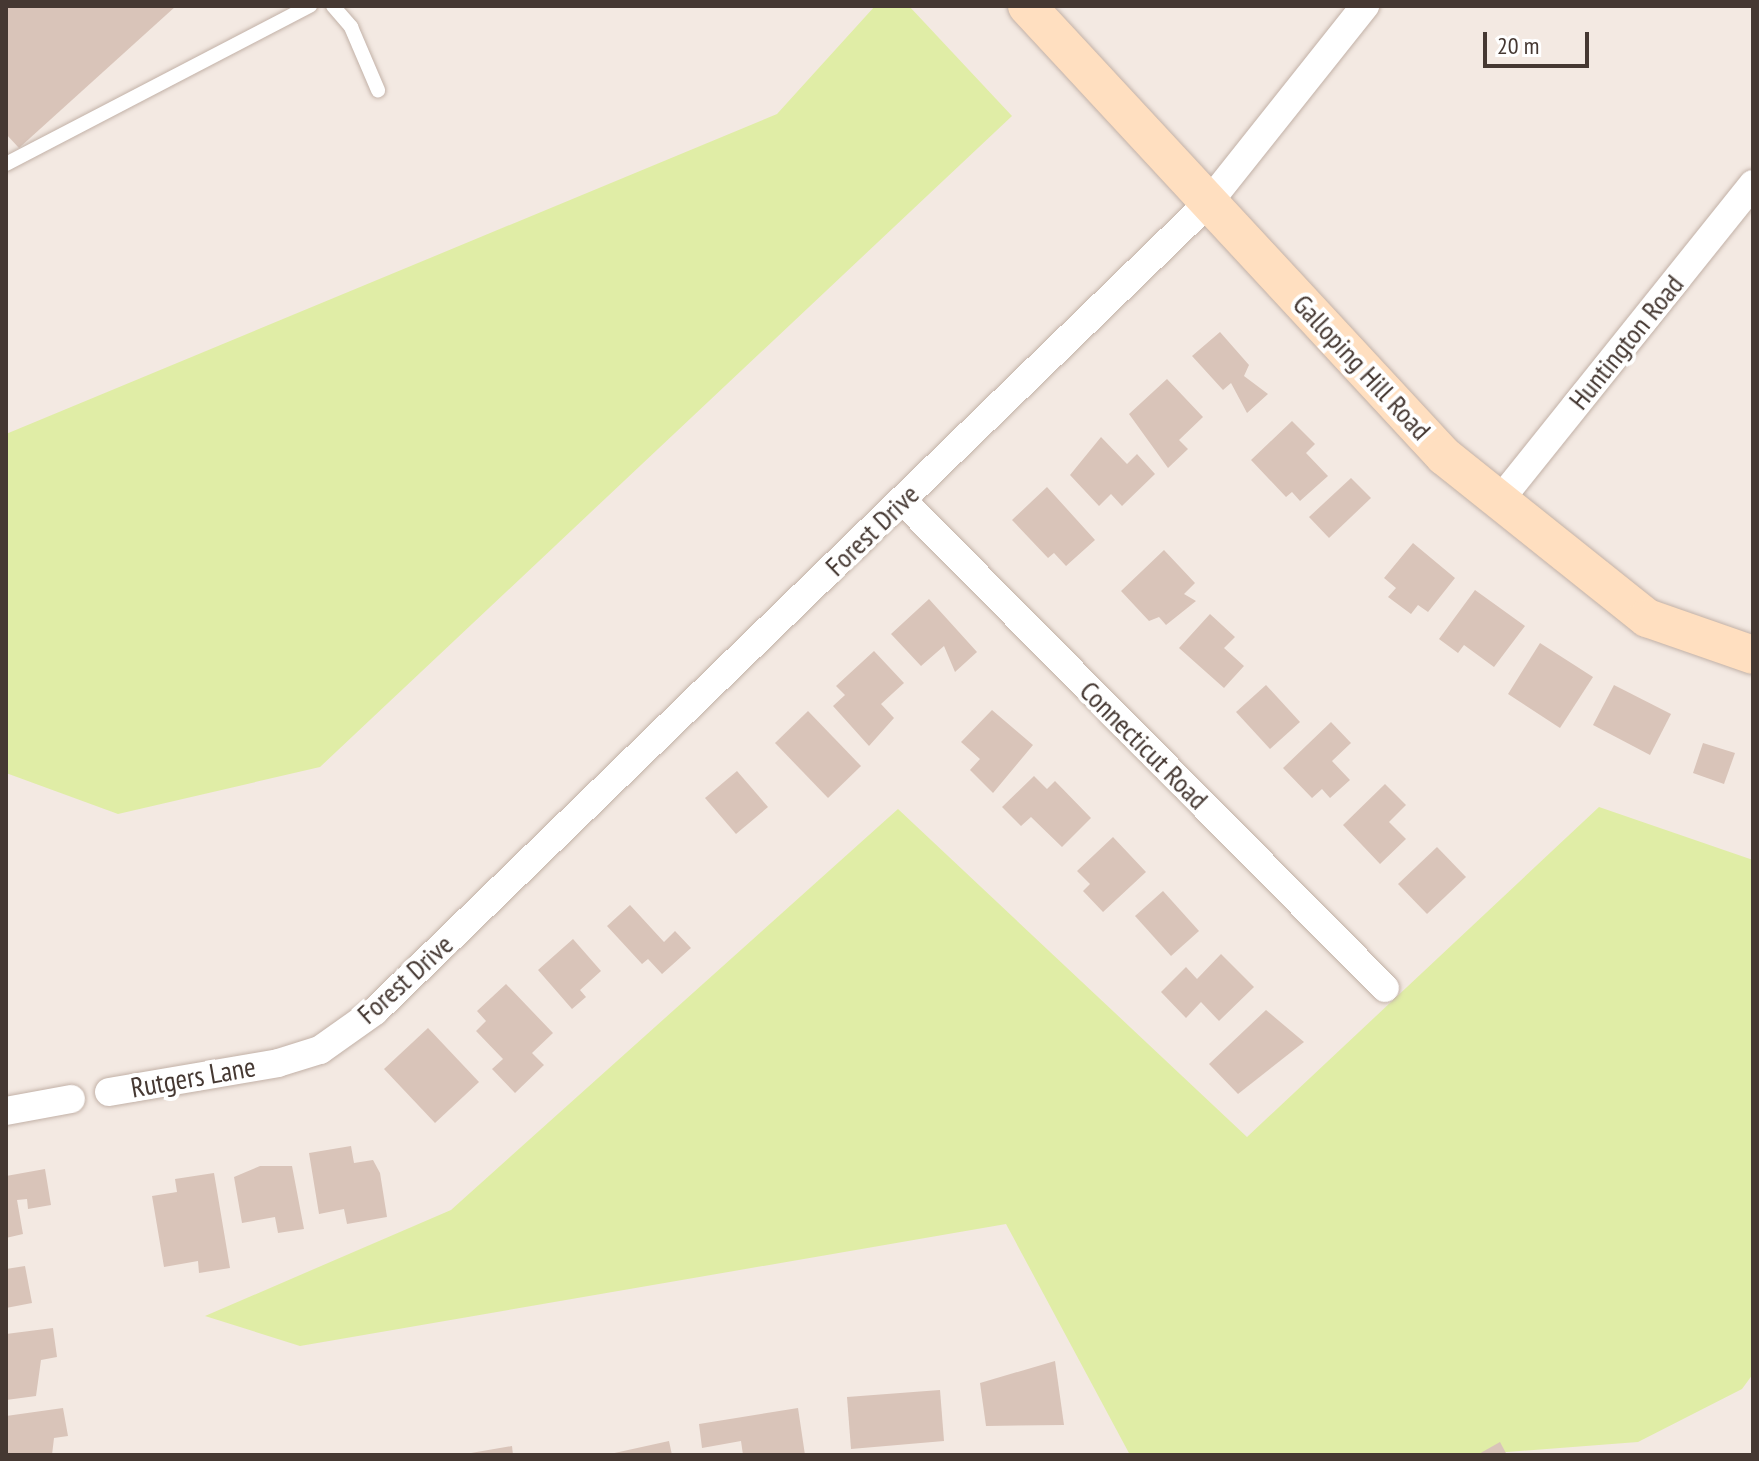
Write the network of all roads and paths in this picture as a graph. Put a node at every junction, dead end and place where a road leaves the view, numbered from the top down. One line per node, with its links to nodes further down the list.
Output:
1 (310, 6): 6 (lane)
2 (333, 6): 5 (lane)
3 (1027, 6): 8 (main road, Galloping Hill Road)
4 (1365, 6): 8 (street, Forest Drive)
5 (378, 90)
6 (6, 164)
7 (1753, 184): 10 (street, Huntington Road)
8 (1209, 202): 9 (street, Forest Drive); 10 (main road, Galloping Hill Road)
9 (903, 501): 12 (street, Connecticut Road); 13 (street, Forest Drive)
10 (1499, 501): 11 (main road, Galloping Hill Road)
11 (1753, 655)
12 (1385, 988)
13 (278, 1063): 14 (street, Rutgers Lane)
14 (109, 1092)
15 (71, 1099): 16 (street)
16 (6, 1111)

